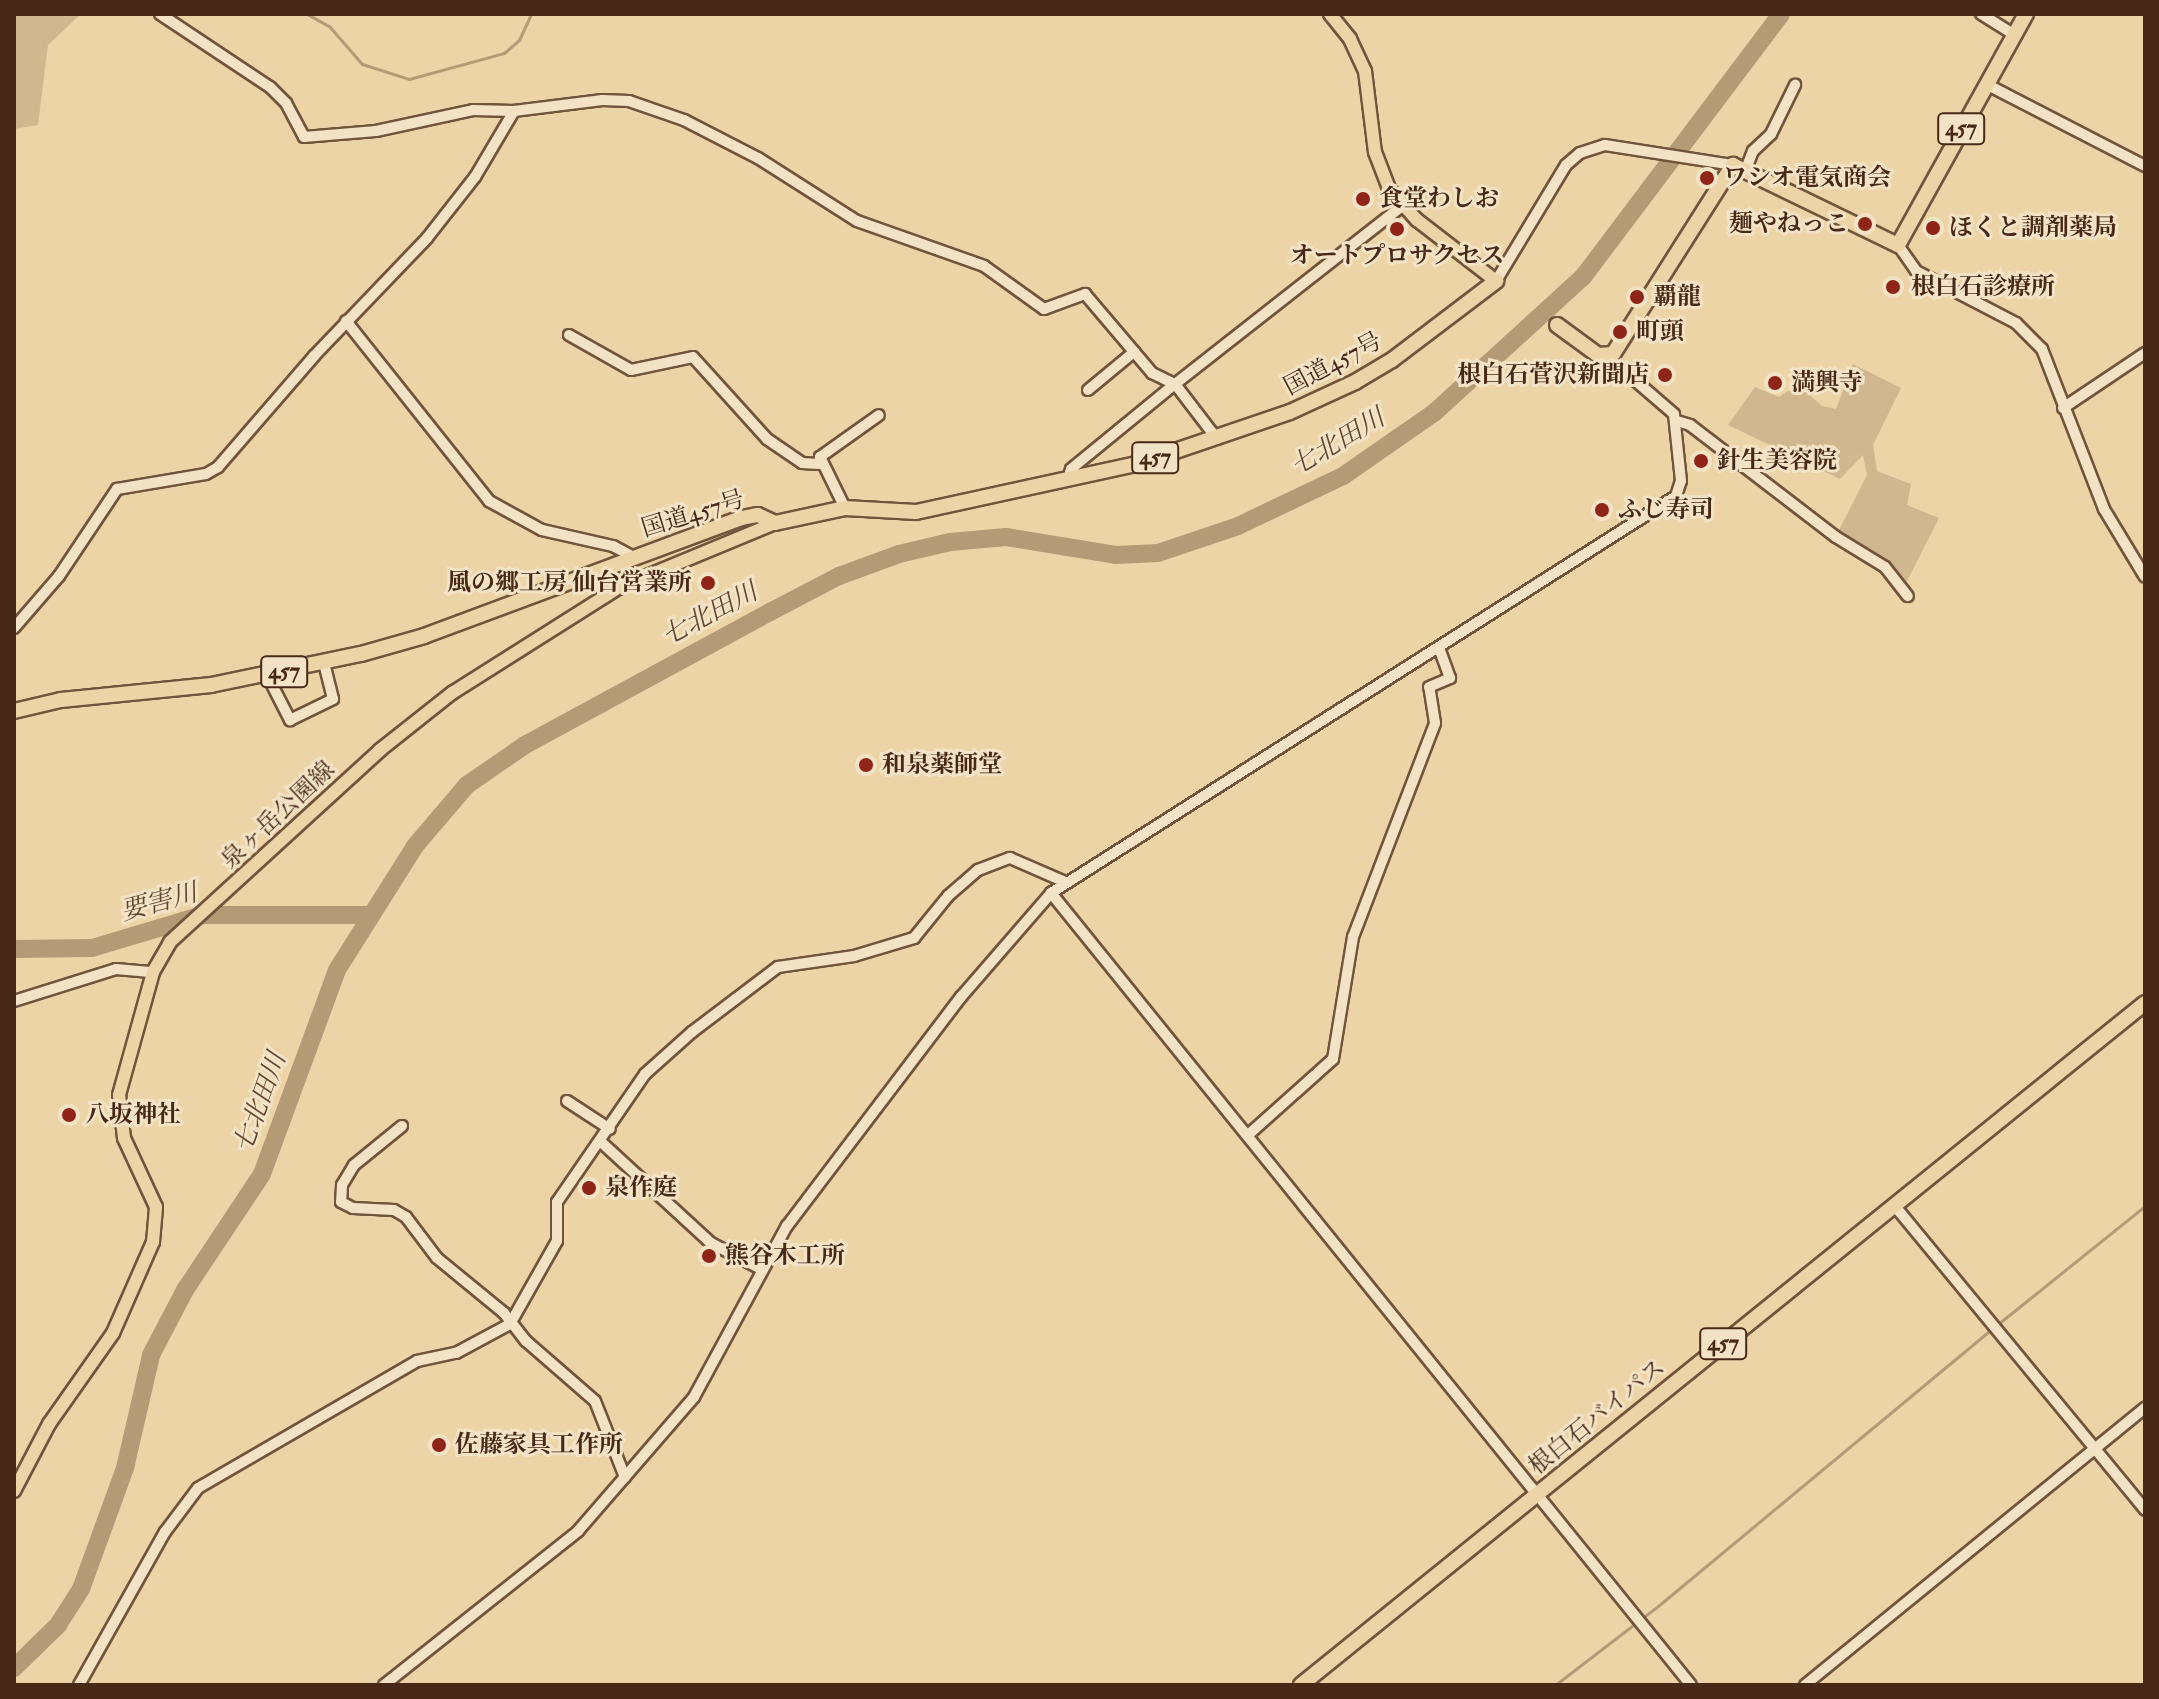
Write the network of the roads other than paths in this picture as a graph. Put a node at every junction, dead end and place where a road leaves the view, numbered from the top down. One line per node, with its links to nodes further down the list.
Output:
1 (160, 14): 8 (street)
2 (1330, 14): 11 (main road)
3 (1981, 14): 5 (street)
4 (2026, 14): 5 (highway, 457)
5 (2014, 35): 6 (highway, 457)
6 (1986, 84): 9 (street); 12 (highway, 457)
7 (1795, 85): 10 (street)
8 (514, 111): 14 (street); 17 (street)
9 (2145, 166)
10 (1739, 167): 12 (highway); 13 (street); 19 (highway)
11 (1402, 206): 13 (main road); 20 (street)
12 (1898, 245): 22 (street)
13 (1496, 281): 25 (highway, 国道457号 / 457)
14 (346, 321): 30 (street); 33 (street)
15 (1557, 325): 19 (highway)
16 (569, 335): 26 (street)
17 (1134, 352): 20 (street); 21 (street)
18 (2145, 353): 22 (street)
19 (1608, 357): 24 (street)
20 (1175, 384): 25 (street); 27 (street)
21 (1088, 390)
22 (2063, 408): 31 (street)
23 (879, 415): 26 (street)
24 (1677, 421): 32 (street); 34 (street)
25 (1217, 439): 27 (highway, 国道457号 / 457)
26 (819, 464): 28 (street)
27 (1068, 479): 28 (highway, 国道457号 / 457)
28 (845, 508): 29 (highway, 国道457号 / 457)
29 (775, 523): 30 (highway, 国道457号 / 457); 40 (main road, 泉ヶ岳公園線)
30 (632, 556): 35 (highway, 国道457号 / 457)
31 (2145, 577)
32 (1908, 596)
33 (14, 628)
34 (1439, 648): 38 (street); 46 (street)
35 (324, 664): 36 (highway, 国道457号 / 457); 36 (street)
36 (267, 675): 37 (highway, 国道457号 / 457)
37 (14, 711)
38 (1063, 881): 39 (street); 45 (street)
39 (1051, 893): 46 (street); 49 (street)
40 (153, 972): 41 (street); 54 (main road, 泉ヶ岳公園線)
41 (14, 1001)
42 (2145, 1003): 48 (highway, 根白石バイパス / 457)
43 (567, 1101): 45 (street)
44 (402, 1126): 50 (street)
45 (610, 1129): 47 (street)
46 (1248, 1135): 55 (street)
47 (600, 1141): 49 (street); 50 (street)
48 (1894, 1205): 52 (street); 55 (highway, 根白石バイパス / 457)
49 (761, 1269): 53 (street)
50 (510, 1324): 53 (street); 57 (street)
51 (2145, 1408): 52 (street)
52 (2096, 1450): 56 (street); 61 (street)
53 (625, 1477): 58 (street)
54 (14, 1491)
55 (1537, 1494): 59 (highway, 根白石バイパス / 457); 60 (street)
56 (2145, 1510)
57 (79, 1685)
58 (384, 1685)
59 (1301, 1685)
60 (1691, 1685)
61 (1805, 1685)

